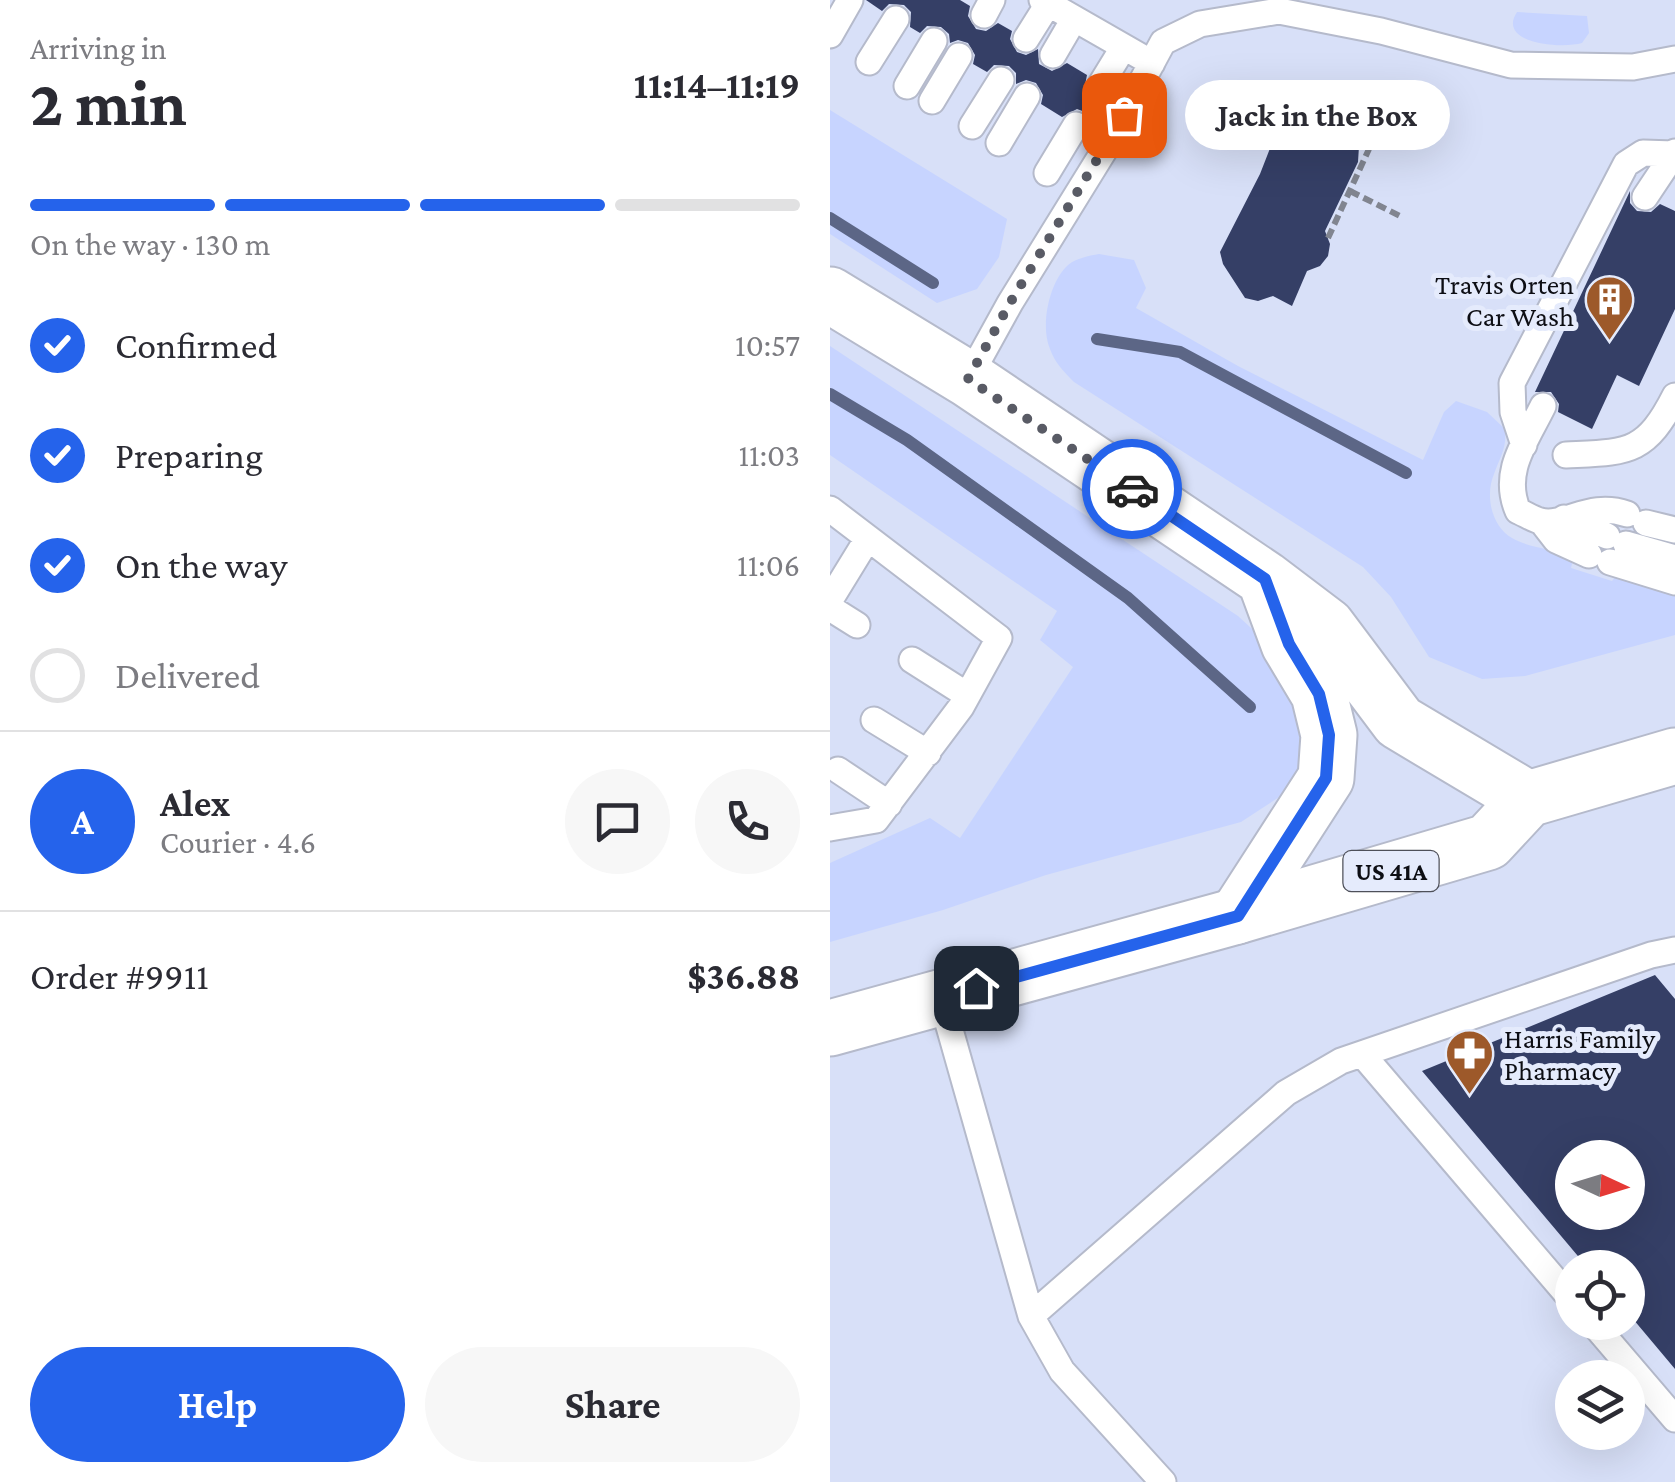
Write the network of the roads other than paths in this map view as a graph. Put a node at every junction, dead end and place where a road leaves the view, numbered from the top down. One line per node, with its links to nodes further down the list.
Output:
1 (850, 0): 5 (lane)
2 (1045, 2): 4 (lane); 6 (lane)
3 (896, 18): 12 (lane)
4 (1074, 19): 8 (lane); 9 (lane)
5 (830, 35)
6 (1026, 39)
7 (934, 41): 16 (lane)
8 (1123, 48): 13 (lane); 15 (lane)
9 (1053, 55)
10 (959, 56): 18 (lane)
11 (1675, 59): 13 (lane)
12 (869, 62)
13 (1152, 62): 26 (lane)
14 (1000, 80): 20 (lane)
15 (1101, 84)
16 (907, 86)
17 (1027, 96): 21 (lane)
18 (932, 101)
19 (1076, 125): 23 (lane)
20 (972, 126)
21 (999, 143)
22 (1674, 153): 24 (lane); 30 (lane)
23 (1047, 173)
24 (1645, 197)
25 (830, 295): 26 (main road)
26 (968, 379): 38 (main road)
27 (1675, 396): 29 (lane)
28 (1543, 406): 30 (lane)
29 (1666, 434): 31 (lane)
30 (1524, 446): 33 (lane)
31 (1566, 455)
32 (830, 509): 35 (lane)
33 (1553, 520): 34 (lane); 36 (lane)
34 (1675, 530)
35 (868, 538): 40 (lane); 44 (lane)
36 (1608, 549): 37 (lane); 39 (lane)
37 (1675, 558)
38 (1265, 579): 49 (main road); 52 (main road)
39 (1675, 582)
40 (830, 600)
41 (830, 608): 42 (lane)
42 (857, 625)
43 (912, 660): 44 (lane)
44 (967, 695): 46 (lane)
45 (874, 720): 46 (lane)
46 (928, 753): 50 (lane)
47 (1675, 756): 49 (main road)
48 (838, 770): 50 (lane)
49 (1528, 799): 52 (main road, US 41A)
50 (889, 804): 51 (lane)
51 (830, 828)
52 (1238, 916): 54 (main road, US 41A)
53 (1675, 950): 56 (lane)
54 (940, 998): 55 (main road, US 41A); 58 (lane)
55 (830, 1028)
56 (1362, 1054): 57 (lane); 58 (lane)
57 (1555, 1280)
58 (1032, 1316): 61 (lane)
59 (1607, 1340): 60 (lane)
60 (1675, 1419)
61 (1163, 1482)

